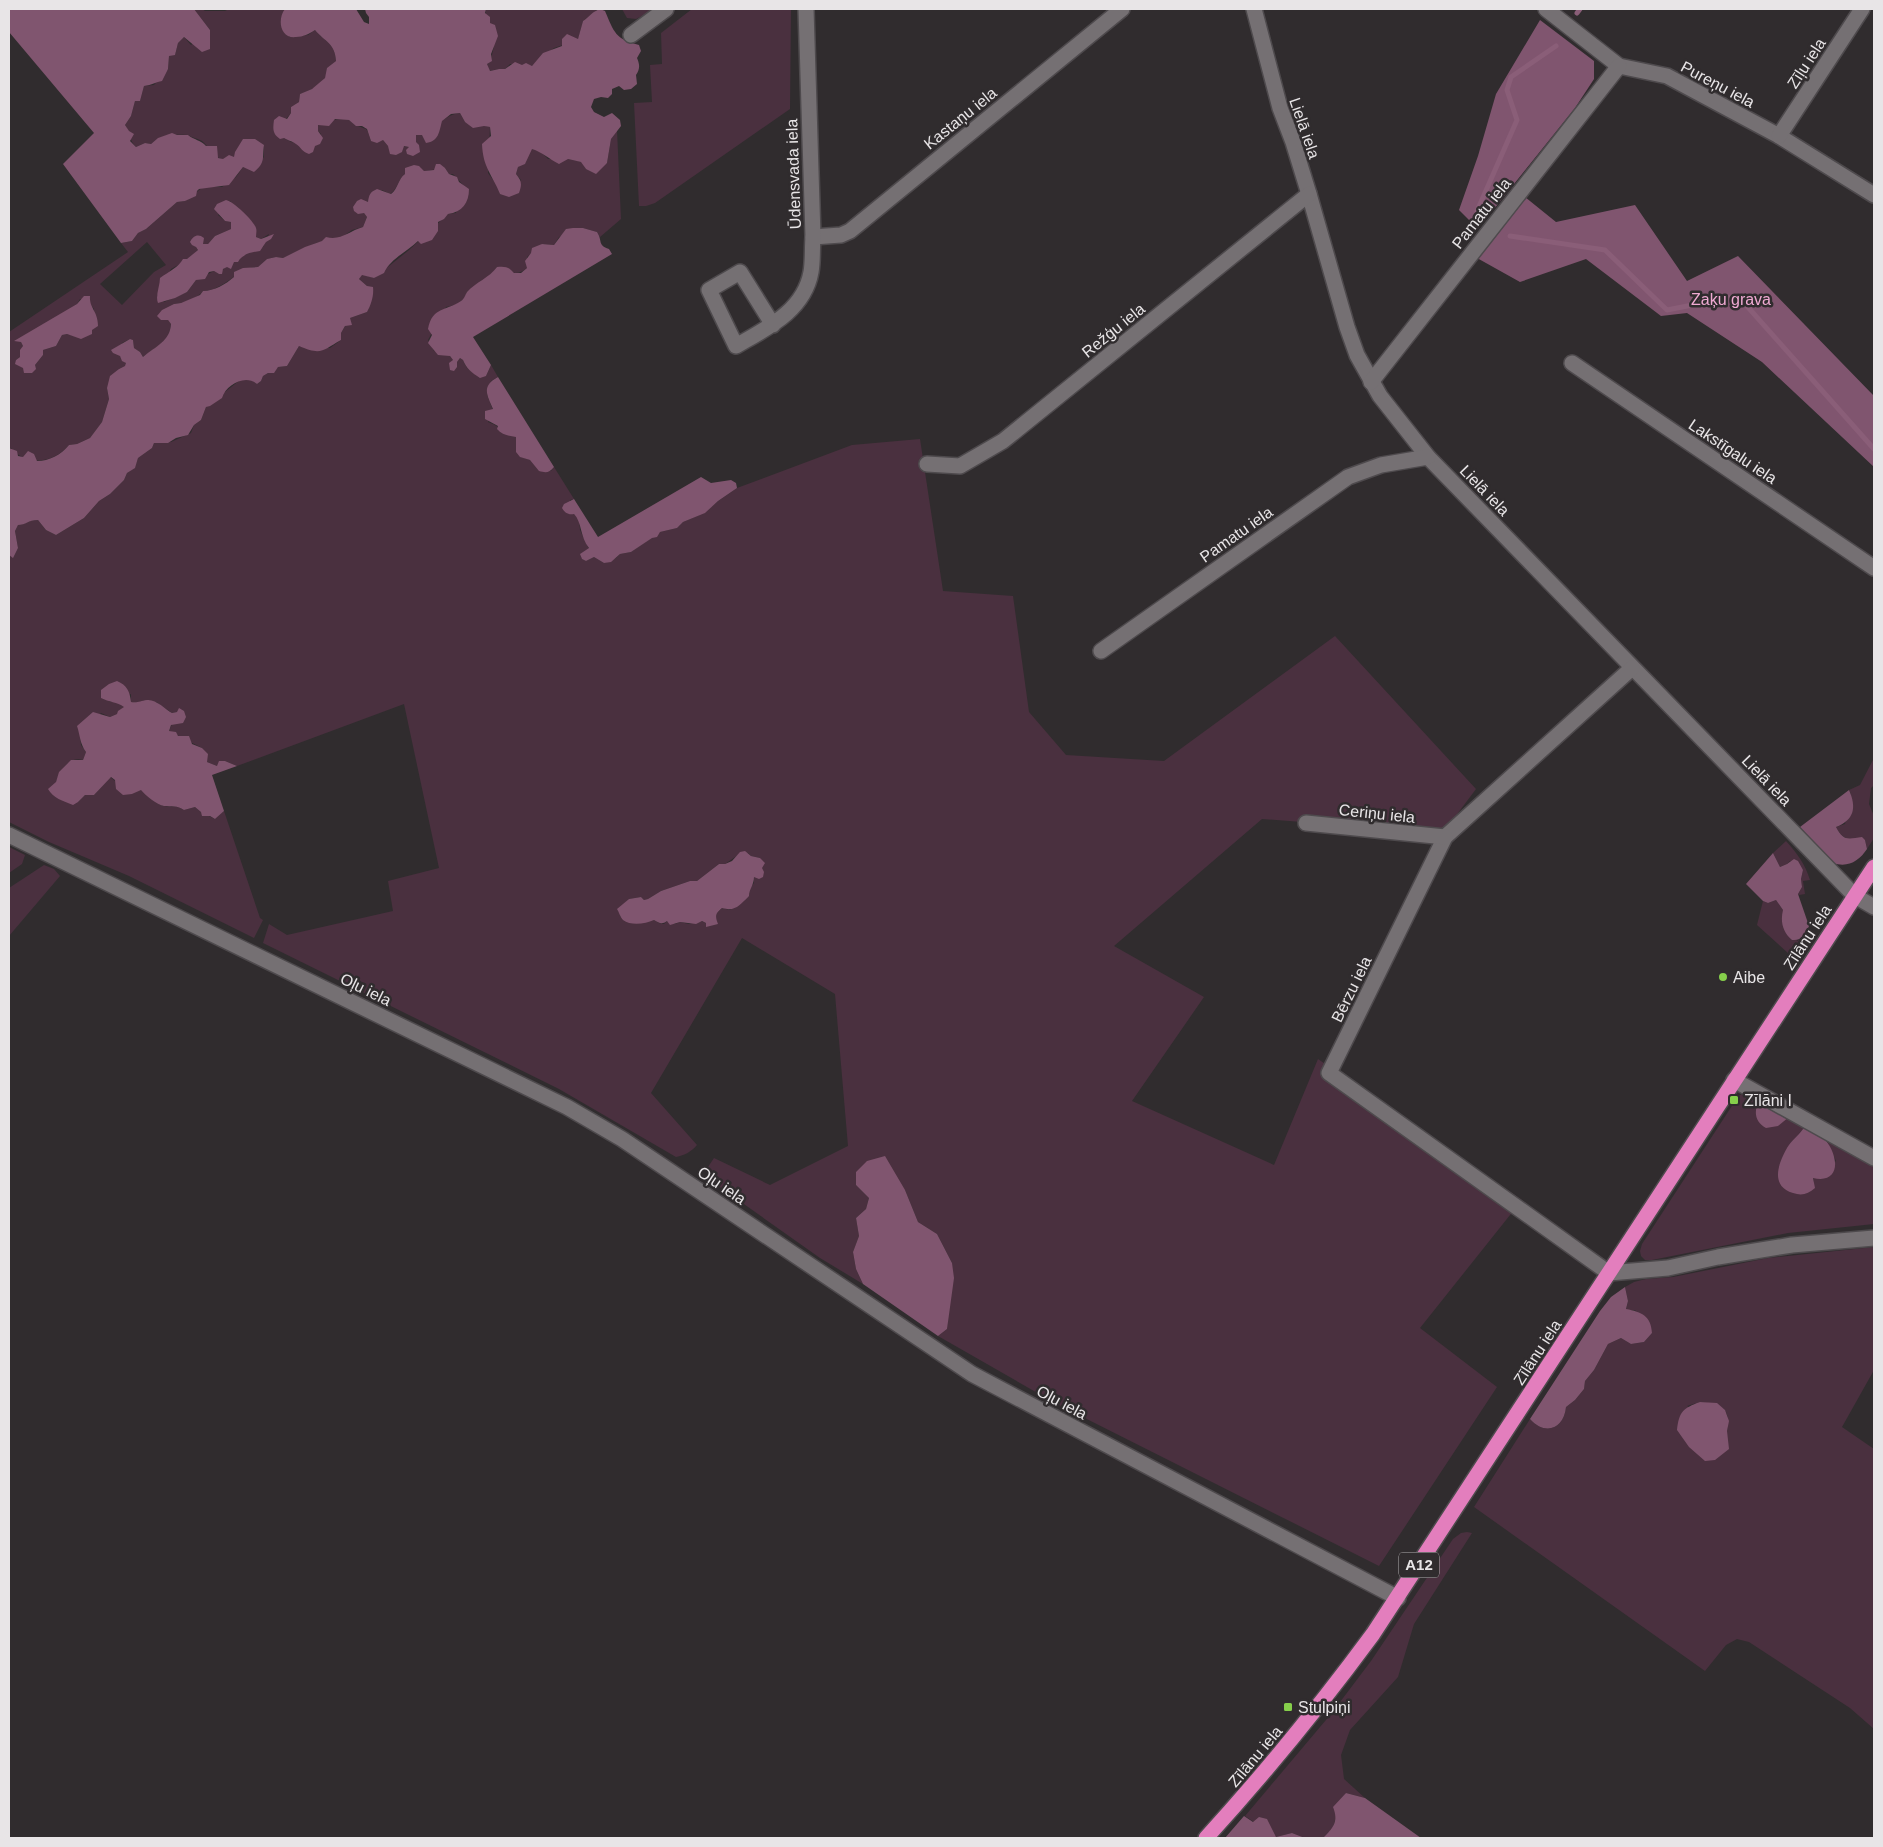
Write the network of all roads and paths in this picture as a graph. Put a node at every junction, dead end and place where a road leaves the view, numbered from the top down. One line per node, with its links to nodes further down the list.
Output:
1 (666, 9): 7 (street)
2 (806, 9): 12 (street, Ūdensvada iela)
3 (1122, 9): 12 (street, Kastaņu iela)
4 (1254, 9): 10 (street, Lielā iela)
5 (1546, 9): 8 (street, Pureņu iela)
6 (1862, 9): 9 (street, Zīļu iela)
7 (631, 35)
8 (1619, 66): 9 (street, Pureņu iela); 15 (street, Pamatu iela)
9 (1779, 136): 11 (street, Pureņu iela)
10 (1309, 194): 15 (street, Lielā iela); 17 (street, Režģu iela)
11 (1874, 196)
12 (812, 237): 13 (street, Ūdensvada iela)
13 (773, 324): 13 (street, Ūdensvada iela)
14 (1572, 363): 18 (street, Lakstīgalu iela)
15 (1371, 382): 16 (street, Lielā iela)
16 (1428, 457): 19 (street, Pamatu iela); 20 (street, Lielā iela)
17 (928, 464)
18 (1874, 568)
19 (1101, 651)
20 (1632, 668): 23 (street, Bērzu iela); 25 (street, Lielā iela)
21 (1306, 823): 23 (street, Ceriņu iela)
22 (9, 834): 31 (street, Oļu iela)
23 (1445, 837): 30 (street, Bērzu iela)
24 (1874, 867): 25 (highway, Zīlānu iela / A12)
25 (1856, 896): 26 (street, Lielā iela); 27 (highway, Zīlānu iela / A12)
26 (1874, 907)
27 (1734, 1080): 28 (street); 30 (highway, Zīlānu iela / A12)
28 (1874, 1158)
29 (1874, 1238): 30 (street)
30 (1609, 1273): 31 (highway, Zīlānu iela / A12)
31 (1398, 1598): 32 (highway, Zīlānu iela / A12)
32 (1206, 1838)

